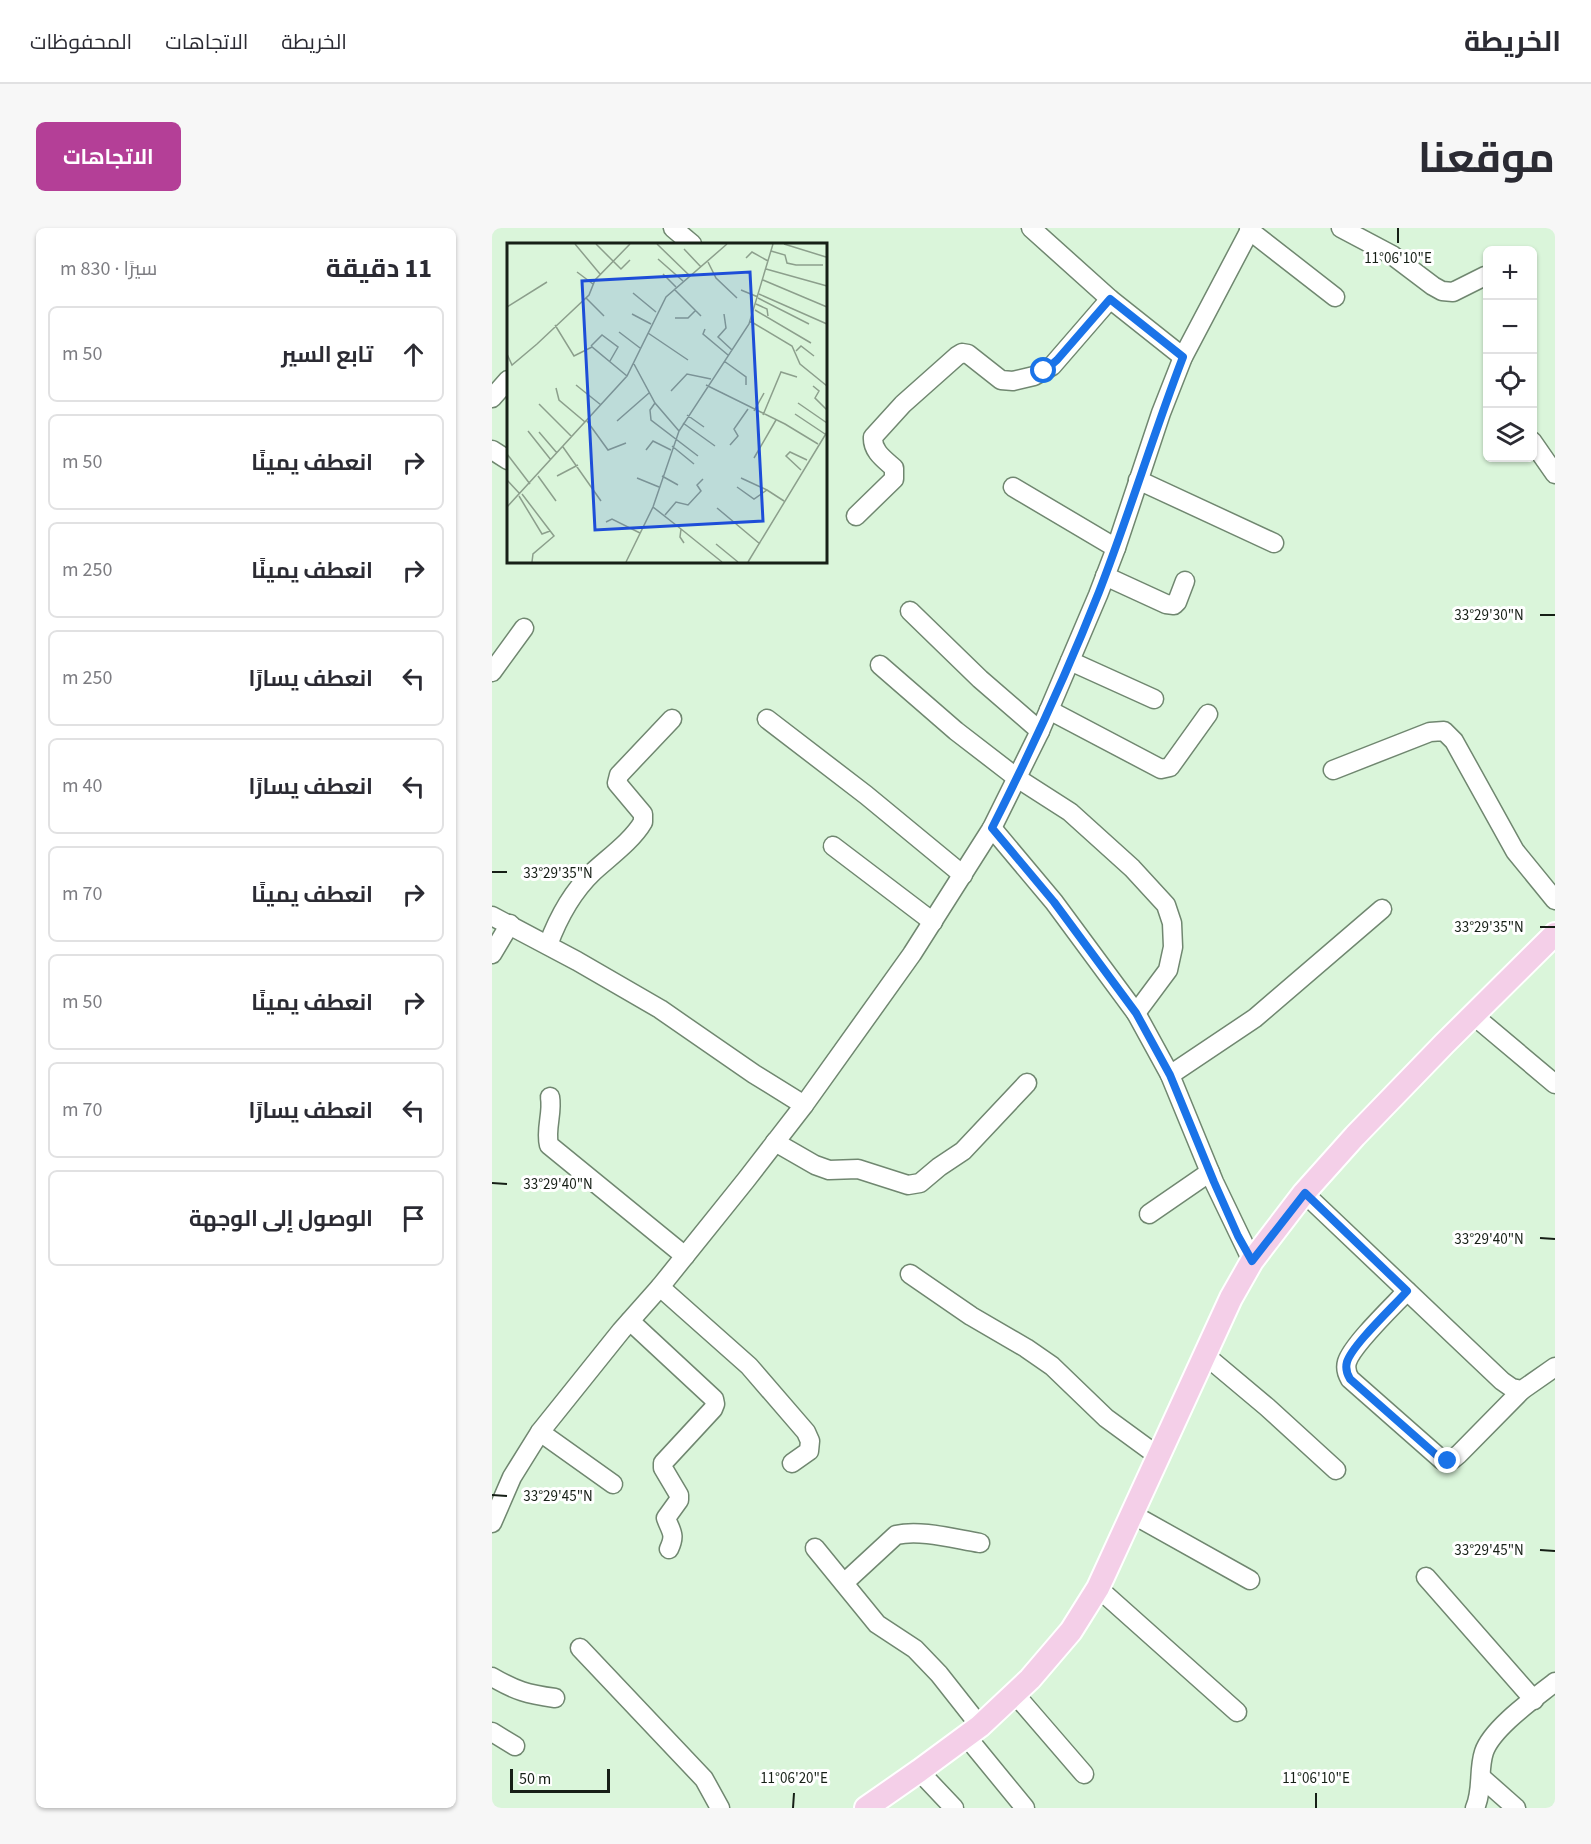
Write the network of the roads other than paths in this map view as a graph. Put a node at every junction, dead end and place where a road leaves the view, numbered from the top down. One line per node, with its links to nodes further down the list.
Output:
1 (673, 228): 5 (street)
2 (1031, 228): 8 (street)
3 (1341, 228): 6 (street)
4 (1250, 229): 7 (street); 9 (street)
5 (691, 243)
6 (1483, 277)
7 (1335, 297)
8 (1110, 299): 9 (street); 18 (street)
9 (1183, 357): 16 (street)
10 (507, 382): 11 (street)
11 (492, 398)
12 (1537, 447): 15 (street)
13 (492, 450): 14 (street)
14 (507, 459)
15 (1555, 474)
16 (1138, 480): 19 (street); 20 (street)
17 (1013, 487): 20 (street)
18 (856, 516)
19 (1274, 543)
20 (1116, 548): 21 (street)
21 (1105, 576): 22 (street); 25 (street)
22 (1185, 581)
23 (910, 611): 33 (street)
24 (524, 628): 27 (street)
25 (1070, 661): 28 (street); 29 (street)
26 (880, 665): 35 (street)
27 (492, 672)
28 (1154, 699)
29 (1049, 710): 30 (street); 33 (street)
30 (1208, 714)
31 (672, 719): 45 (street)
32 (767, 720): 38 (street)
33 (1040, 731): 35 (street)
34 (1333, 770): 39 (street)
35 (1017, 778): 36 (street); 47 (street)
36 (992, 828): 38 (street); 47 (street)
37 (833, 846): 42 (street)
38 (963, 875): 42 (street)
39 (1555, 900)
40 (1382, 909): 49 (street)
41 (492, 916): 43 (street)
42 (933, 922): 53 (street)
43 (510, 924): 45 (street); 46 (street)
44 (1555, 934): 48 (main road)
45 (548, 945): 53 (street)
46 (492, 954)
47 (1136, 1013): 49 (street)
48 (1473, 1015): 51 (street); 56 (main road)
49 (1170, 1075): 55 (street)
50 (1027, 1083): 54 (street)
51 (1555, 1084)
52 (550, 1097): 58 (street)
53 (804, 1105): 54 (street)
54 (775, 1143): 58 (street)
55 (1210, 1172): 57 (street); 59 (street)
56 (1305, 1193): 59 (main road); 62 (street)
57 (1149, 1214)
58 (685, 1256): 61 (street)
59 (1252, 1261): 64 (main road)
60 (910, 1274): 68 (street)
61 (660, 1287): 63 (street); 69 (street)
62 (1407, 1291): 66 (street); 66 (street)
63 (630, 1321): 67 (street); 77 (street)
64 (1205, 1355): 68 (main road); 70 (street)
65 (1555, 1367): 66 (street)
66 (1522, 1390)
67 (540, 1432): 71 (street); 72 (street)
68 (1158, 1456): 73 (main road)
69 (792, 1463)
70 (1336, 1470)
71 (613, 1484)
72 (498, 1489): 74 (street)
73 (1132, 1514): 79 (street); 81 (main road)
74 (492, 1523)
75 (980, 1543): 80 (street)
76 (815, 1548): 80 (street)
77 (669, 1549)
78 (1426, 1577): 87 (street)
79 (1250, 1580)
80 (844, 1583): 89 (street)
81 (1098, 1588): 85 (main road); 88 (street)
82 (580, 1648): 96 (street)
83 (492, 1677): 86 (street)
84 (1555, 1682): 87 (street)
85 (1014, 1694): 89 (main road); 93 (street)
86 (555, 1698)
87 (1534, 1700): 94 (street)
88 (1237, 1712)
89 (973, 1731): 92 (main road); 98 (street)
90 (492, 1732): 91 (street)
91 (514, 1746)
92 (919, 1772): 95 (main road); 97 (street)
93 (1084, 1774)
94 (1482, 1778): 99 (street); 100 (street)
95 (872, 1806)
96 (720, 1808)
97 (954, 1808)
98 (1025, 1808)
99 (1475, 1808)
100 (1516, 1808)

